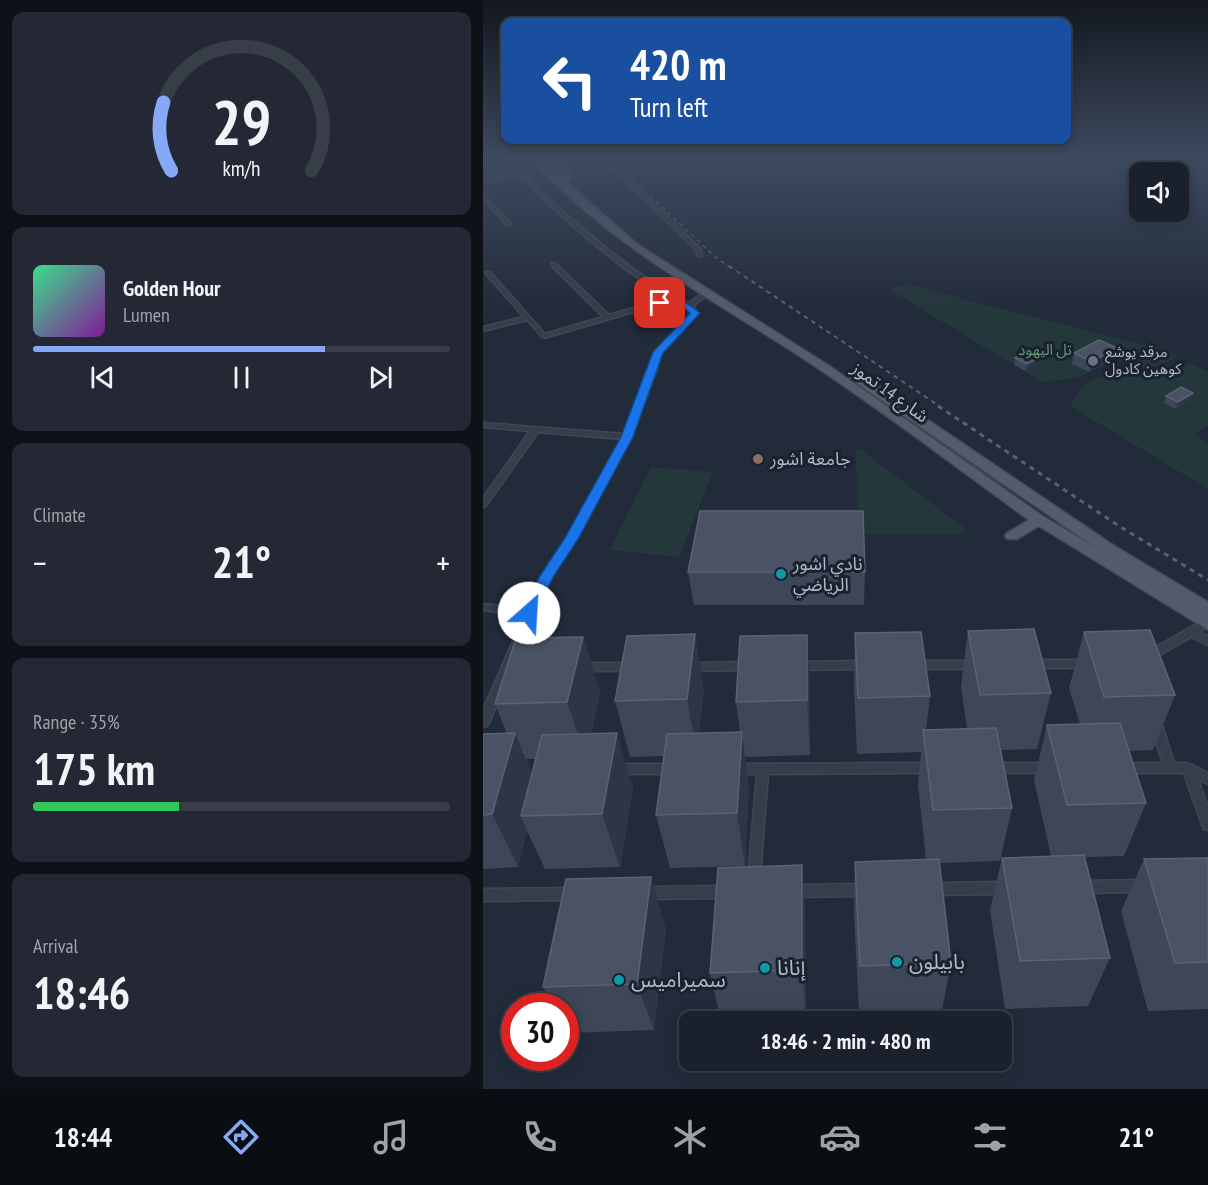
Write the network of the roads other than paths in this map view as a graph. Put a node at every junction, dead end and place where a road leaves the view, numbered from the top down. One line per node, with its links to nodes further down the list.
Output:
1 (494, 208): 6 (street)
2 (557, 208): 11 (street)
3 (592, 208): 10 (main road, شارع 14 تموز)
4 (600, 208): 23 (main road, شارع 14 تموز)
5 (656, 208): 7 (street)
6 (509, 224)
7 (700, 255)
8 (553, 264): 14 (street)
9 (488, 273): 13 (street)
10 (707, 293): 12 (street); 20 (main road, شارع 14 تموز)
11 (676, 298): 12 (street); 14 (street)
12 (689, 306): 18 (street)
13 (528, 318): 14 (street); 15 (street)
14 (608, 318)
15 (483, 329)
16 (484, 426): 17 (street)
17 (536, 429): 18 (street); 19 (street)
18 (627, 437): 24 (street)
19 (483, 504)
20 (1039, 520): 21 (main road); 25 (main road, شارع 14 تموز)
21 (1012, 536)
22 (483, 607): 24 (street)
23 (1208, 610)
24 (529, 613): 39 (street)
25 (1207, 624): 26 (street)
26 (1193, 633): 27 (street); 30 (street)
27 (1208, 641)
28 (1017, 664): 29 (street)
29 (1100, 664)
30 (1135, 664)
31 (874, 665): 35 (street)
32 (898, 665): 33 (street)
33 (981, 665)
34 (767, 666): 38 (street)
35 (791, 666)
36 (565, 667): 37 (street)
37 (648, 667)
38 (672, 667)
39 (506, 668): 40 (street); 42 (street)
40 (518, 668)
41 (1153, 716): 47 (street)
42 (483, 723)
43 (946, 768): 51 (street)
44 (981, 768): 45 (street)
45 (1064, 768)
46 (1111, 768): 47 (street)
47 (1170, 768): 48 (street)
48 (1188, 768): 53 (street); 54 (street)
49 (681, 769): 52 (street)
50 (717, 769): 51 (street)
51 (763, 769): 61 (street)
52 (600, 770)
53 (1208, 779)
54 (1208, 825)
55 (1161, 885): 57 (street)
56 (1022, 887): 58 (street)
57 (1068, 887)
58 (917, 889)
59 (882, 890): 60 (street)
60 (776, 891)
61 (635, 893)
62 (588, 894): 63 (street)
63 (483, 895)

